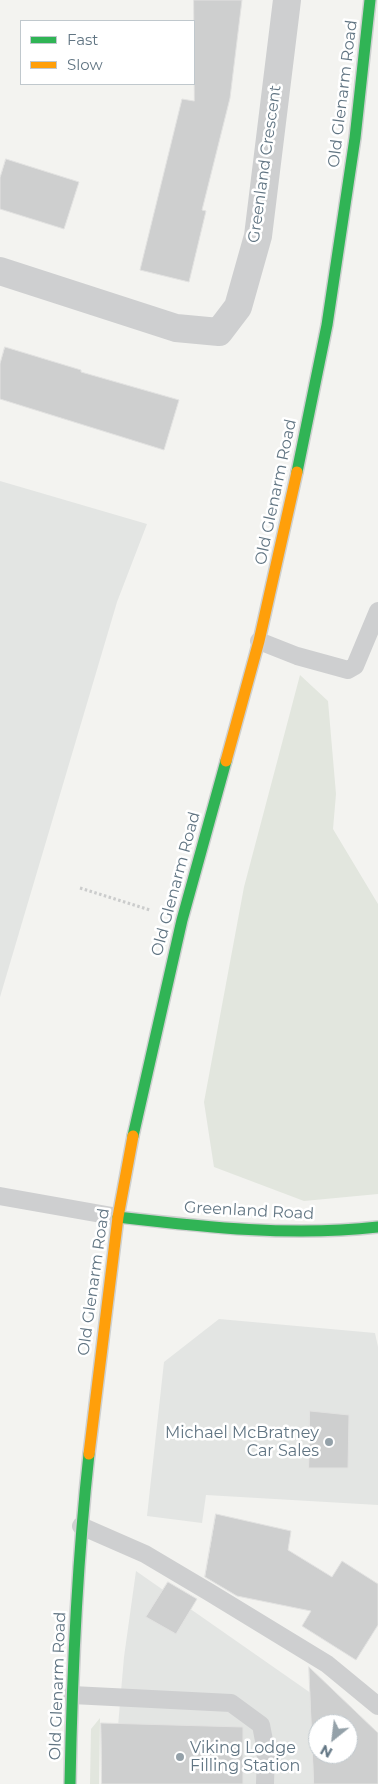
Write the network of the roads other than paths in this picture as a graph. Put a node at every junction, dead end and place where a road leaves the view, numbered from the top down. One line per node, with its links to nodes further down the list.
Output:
1 (287, 0): 3 (street, Greenland Crescent)
2 (370, 0): 5 (street, Old Glenarm Road)
3 (0, 271)
4 (378, 611): 5 (lane)
5 (259, 641): 7 (street, Old Glenarm Road)
6 (0, 1196): 7 (lane)
7 (118, 1217): 8 (street, Greenland Road); 9 (street, Old Glenarm Road)
8 (378, 1227)
9 (81, 1526): 10 (street, Old Glenarm Road); 11 (lane)
10 (72, 1695): 12 (street, Old Glenarm Road); 13 (lane)
11 (378, 1706)
12 (70, 1784)
13 (264, 1784)

